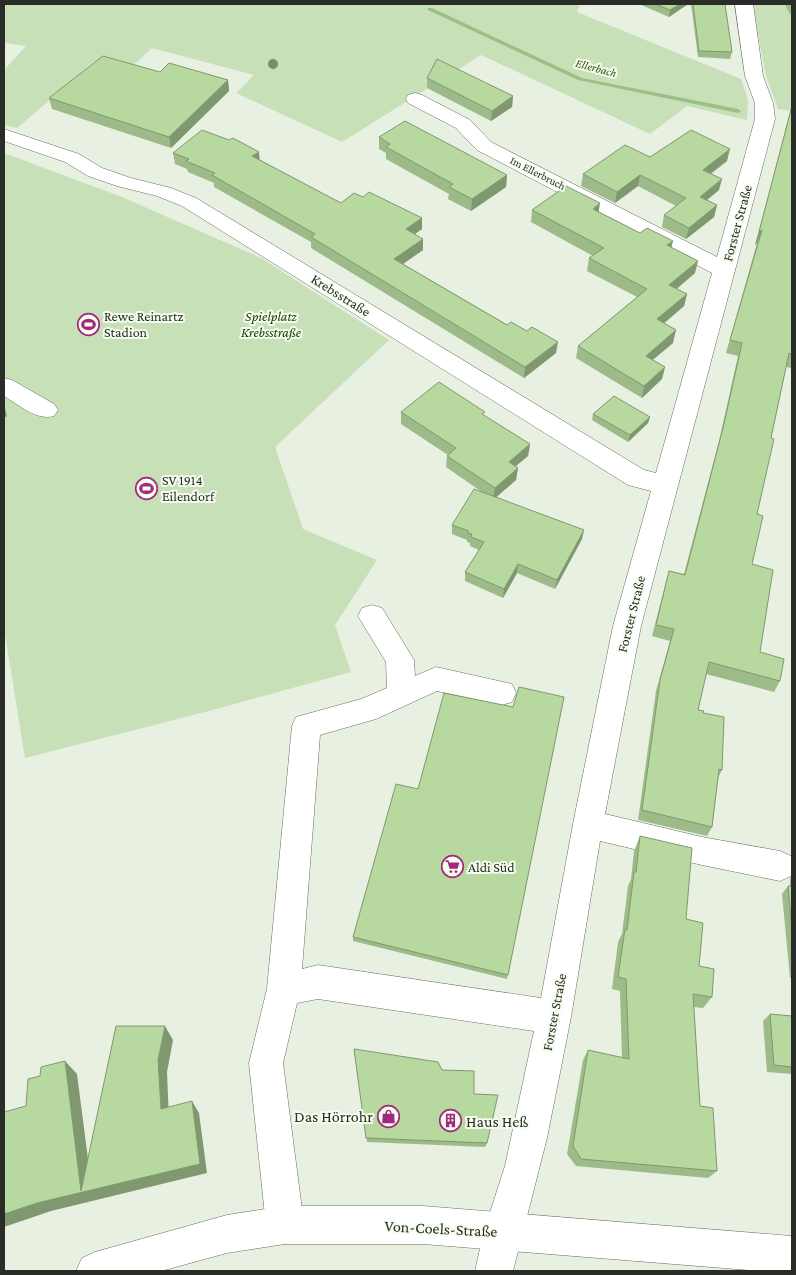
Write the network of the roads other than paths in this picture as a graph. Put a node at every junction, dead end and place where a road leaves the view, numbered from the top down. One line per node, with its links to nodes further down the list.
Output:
1 (744, 4): 4 (street, Forster Straße)
2 (415, 99): 4 (street, Im Ellerbruch)
3 (4, 135): 7 (street, Krebsstraße)
4 (724, 270): 7 (street, Forster Straße)
5 (4, 386): 6 (street)
6 (46, 410)
7 (665, 485): 11 (street, Forster Straße)
8 (372, 616): 9 (street)
9 (401, 694): 10 (street); 13 (street)
10 (502, 694)
11 (588, 824): 12 (street); 14 (street, Forster Straße)
12 (780, 866)
13 (284, 989): 14 (street); 15 (street)
14 (554, 1017): 16 (street, Forster Straße)
15 (285, 1225): 16 (street, Von-Coels-Straße); 18 (street, Von-Coels-Straße)
16 (503, 1231): 17 (street, Von-Coels-Straße); 19 (street, Forster Straße)
17 (788, 1260)
18 (95, 1271)
19 (494, 1271)

